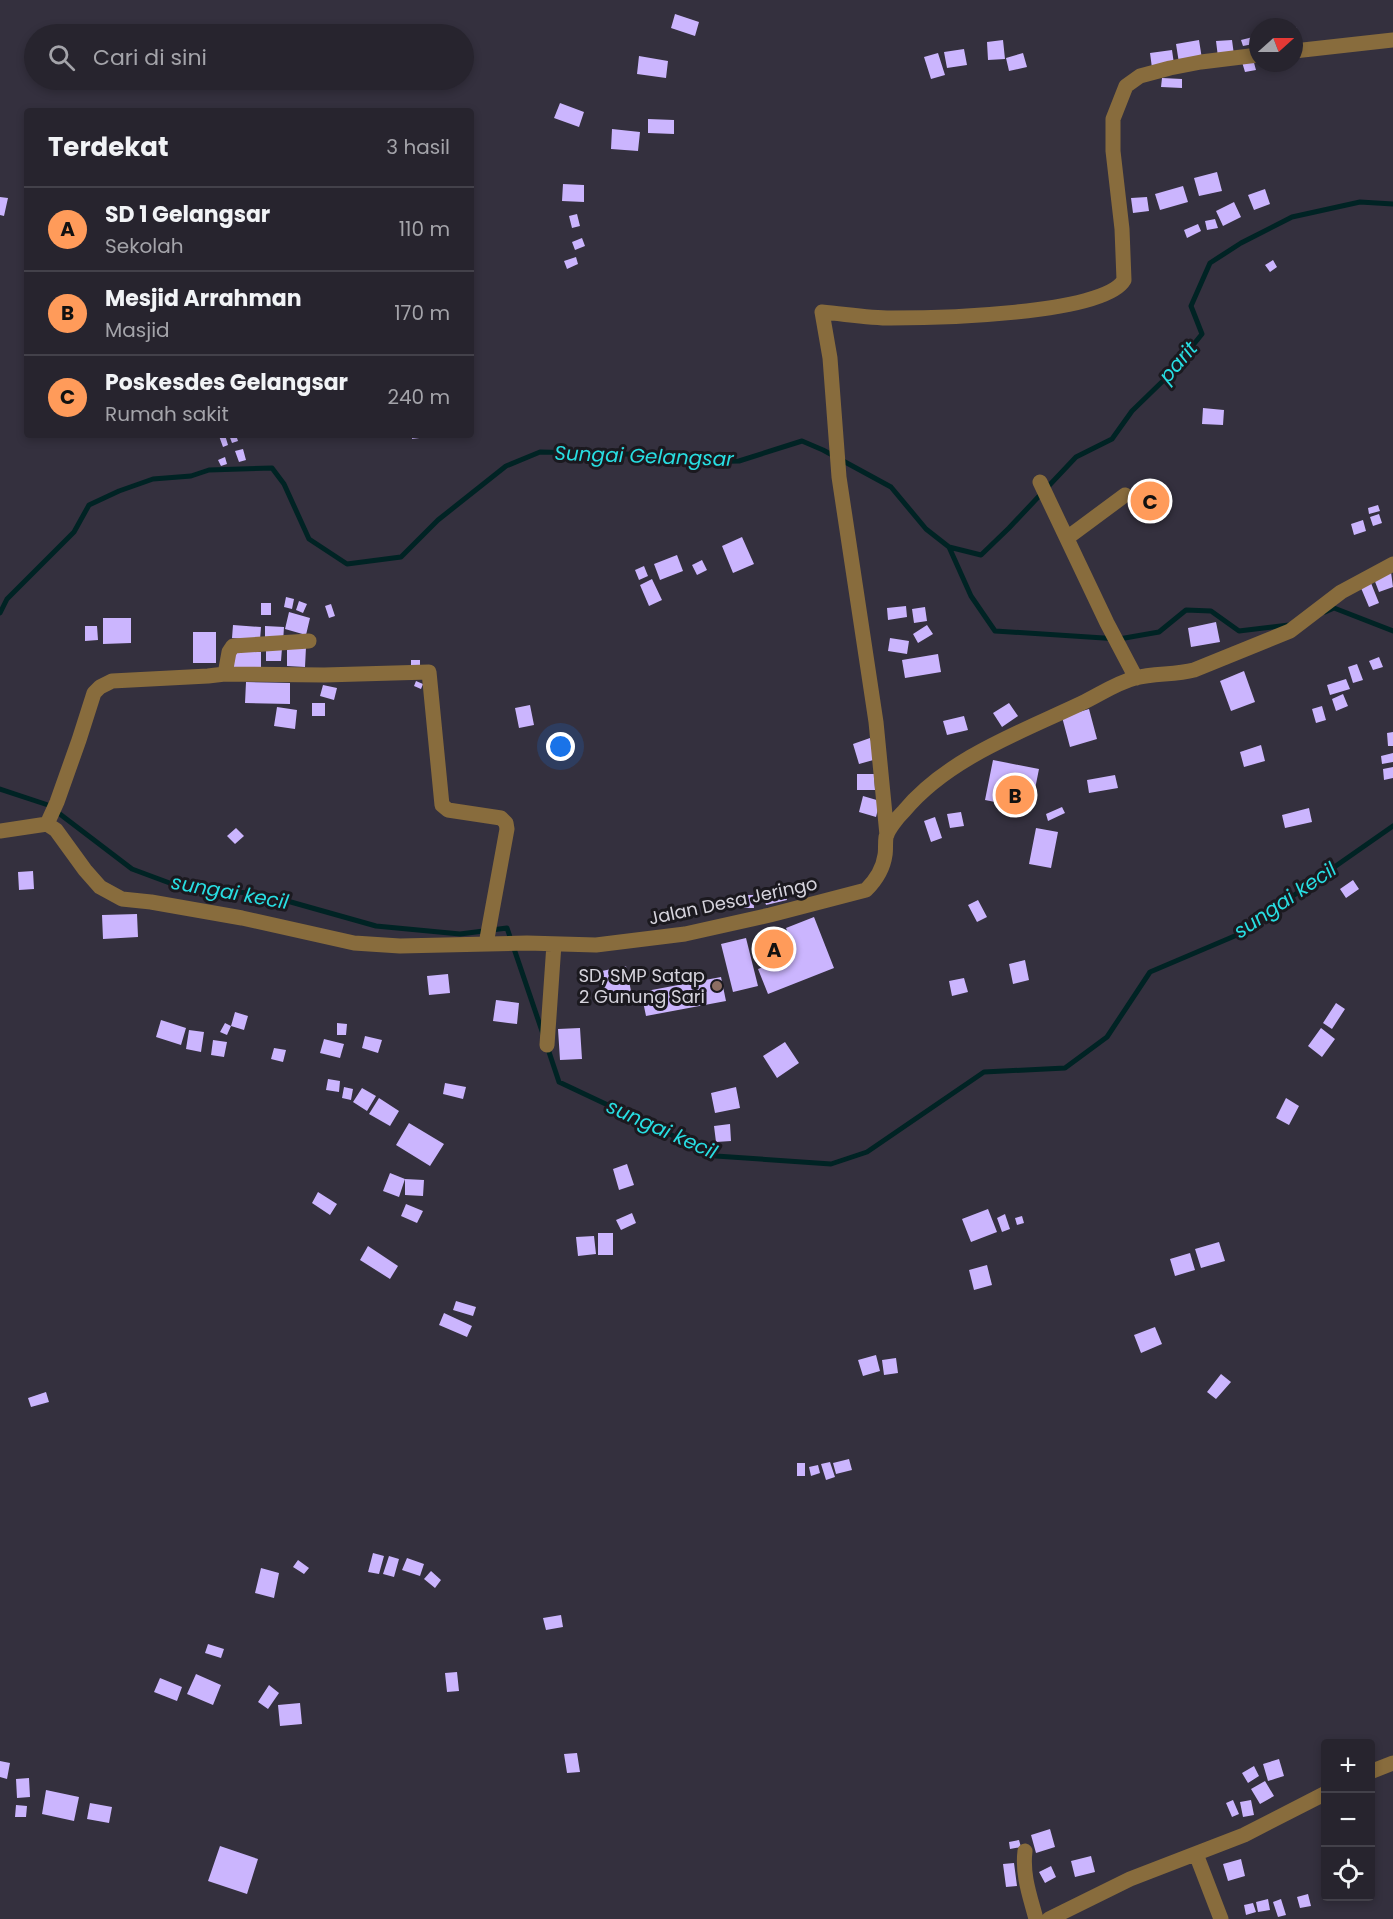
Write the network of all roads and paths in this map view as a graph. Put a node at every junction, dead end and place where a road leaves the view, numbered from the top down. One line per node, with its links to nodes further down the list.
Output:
1 (1393, 40): 2 (street)
2 (1303, 50)
3 (1249, 56): 13 (street, Jalan Desa Jeringo)
4 (1040, 482): 6 (street)
5 (1125, 495): 6 (street)
6 (1067, 538): 10 (street)
7 (1393, 564): 10 (street)
8 (309, 641): 9 (street)
9 (225, 674): 11 (street); 14 (street)
10 (1136, 678): 13 (street)
11 (47, 824): 12 (street); 14 (street, Jalan Desa Jeringo)
12 (0, 831)
13 (886, 835): 15 (street, Jalan Desa Jeringo)
14 (490, 936): 15 (street, Jalan Desa Jeringo)
15 (554, 944): 16 (street)
16 (548, 1045)
17 (1393, 1763): 18 (street)
18 (1375, 1770)
19 (1321, 1796): 21 (street)
20 (1025, 1851): 22 (street)
21 (1196, 1854): 23 (street); 24 (street)
22 (1036, 1919)
23 (1049, 1919)
24 (1221, 1919)

